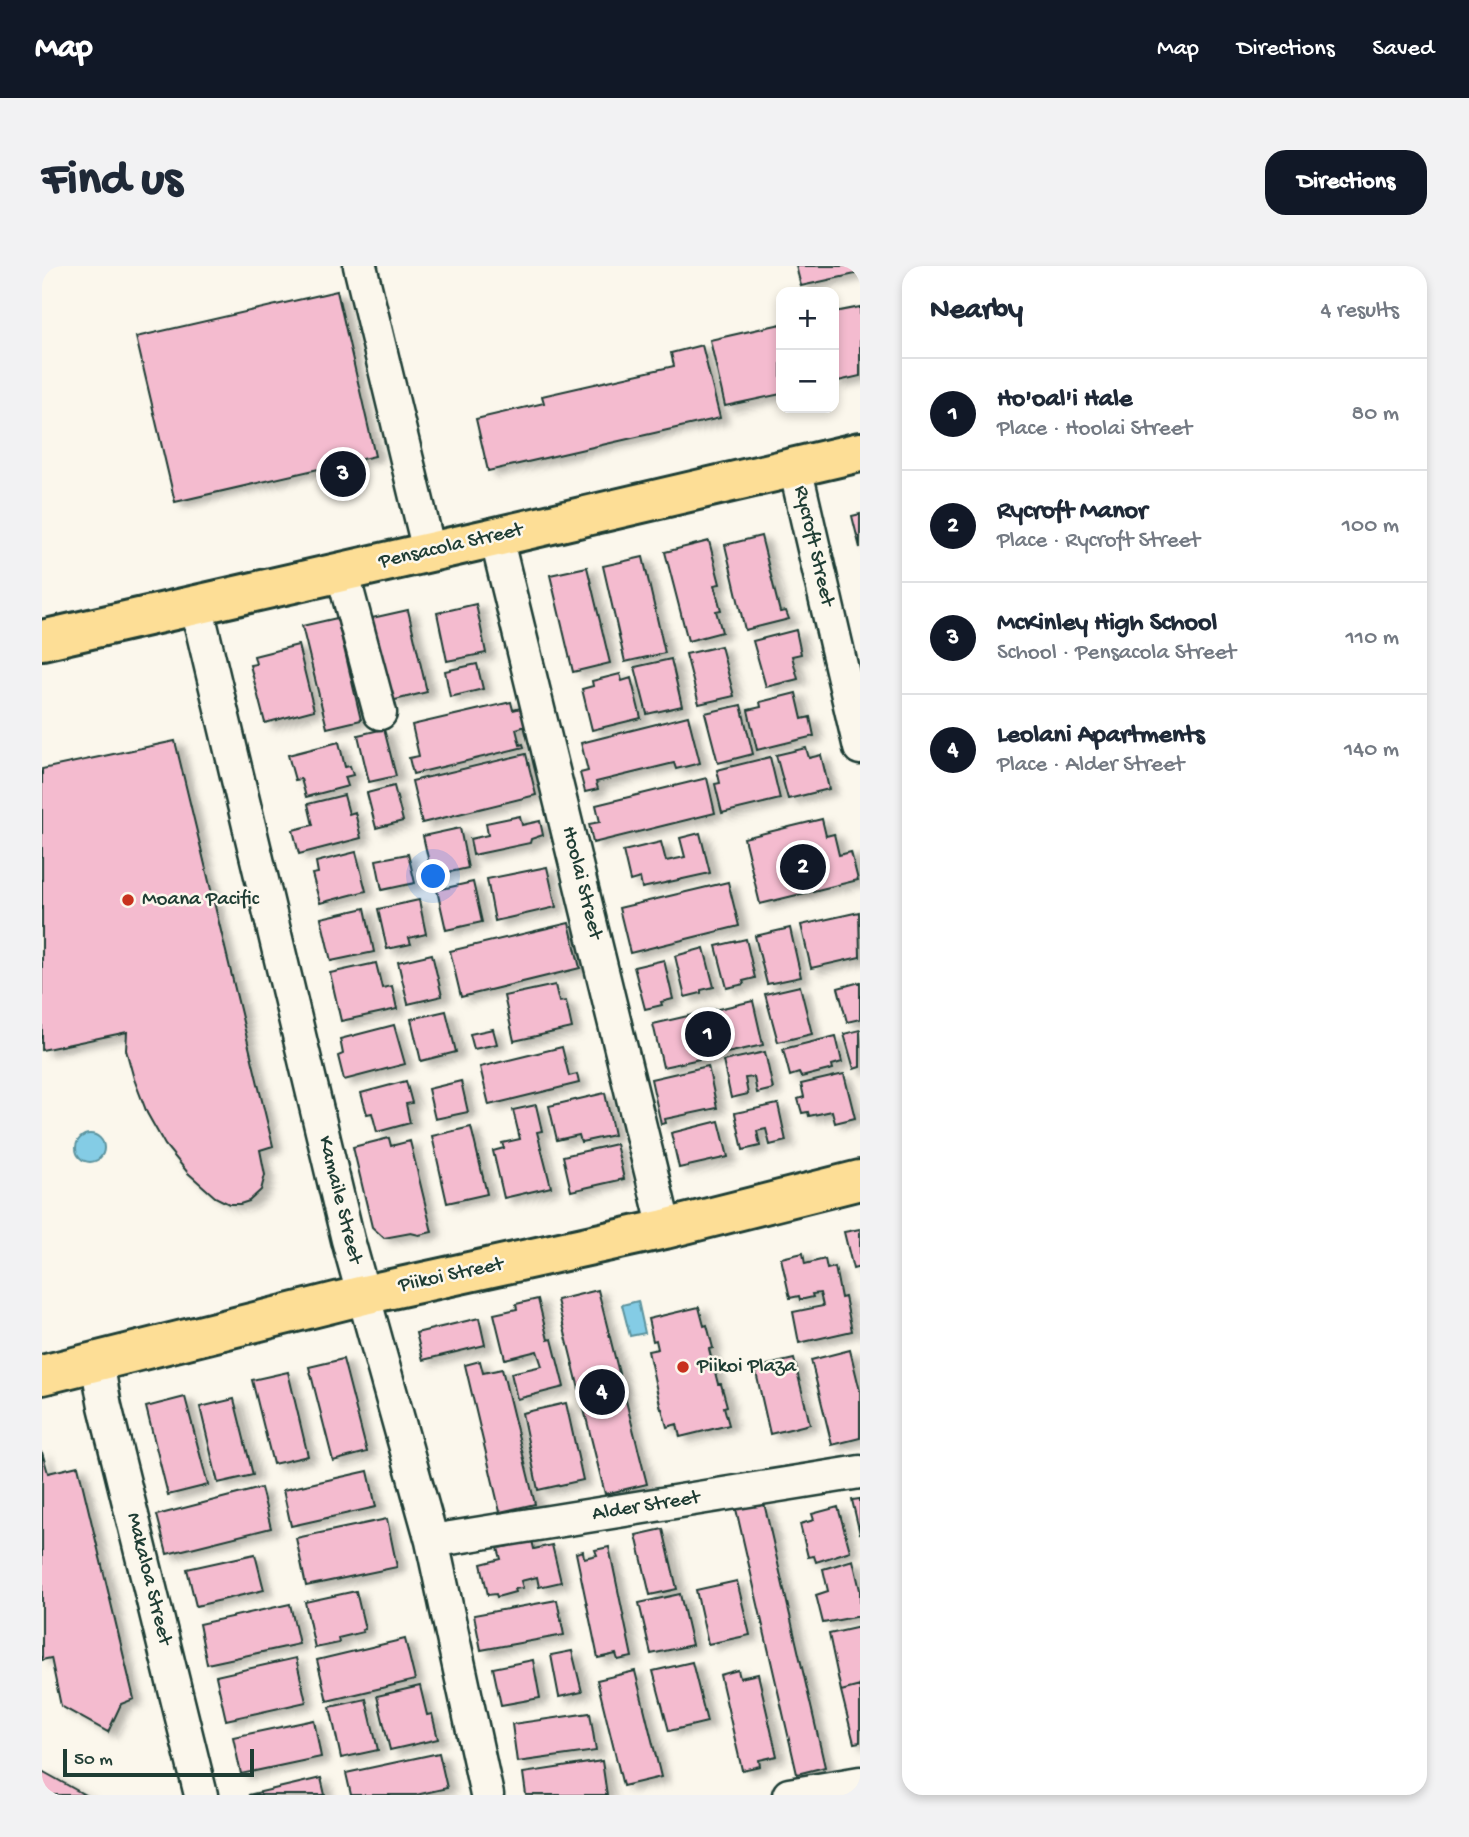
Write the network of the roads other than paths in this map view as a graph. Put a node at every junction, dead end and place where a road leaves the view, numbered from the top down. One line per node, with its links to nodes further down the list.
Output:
1 (360, 266): 5 (street)
2 (860, 452): 3 (main road, Pensacola Street)
3 (795, 467): 4 (main road, Pensacola Street); 10 (street, Rycroft Street)
4 (496, 537): 5 (main road, Pensacola Street); 12 (street, Hoolai Street)
5 (429, 551): 6 (main road, Pensacola Street)
6 (342, 571): 7 (main road, Pensacola Street); 9 (street)
7 (196, 604): 8 (main road, Pensacola Street); 13 (street, Kamaile Street)
8 (42, 640)
9 (380, 713)
10 (860, 748)
11 (860, 1180): 12 (main road, Piikoi Street)
12 (665, 1229): 13 (main road, Piikoi Street)
13 (364, 1295): 14 (main road, Piikoi Street); 17 (street, Kamaile Street)
14 (97, 1362): 15 (main road, Piikoi Street); 19 (street, Makaloa Street)
15 (42, 1375)
16 (860, 1472): 17 (street, Alder Street)
17 (432, 1541): 20 (street, Kamaile Street)
18 (860, 1783): 21 (street)
19 (201, 1795)
20 (487, 1795)
21 (789, 1795)

